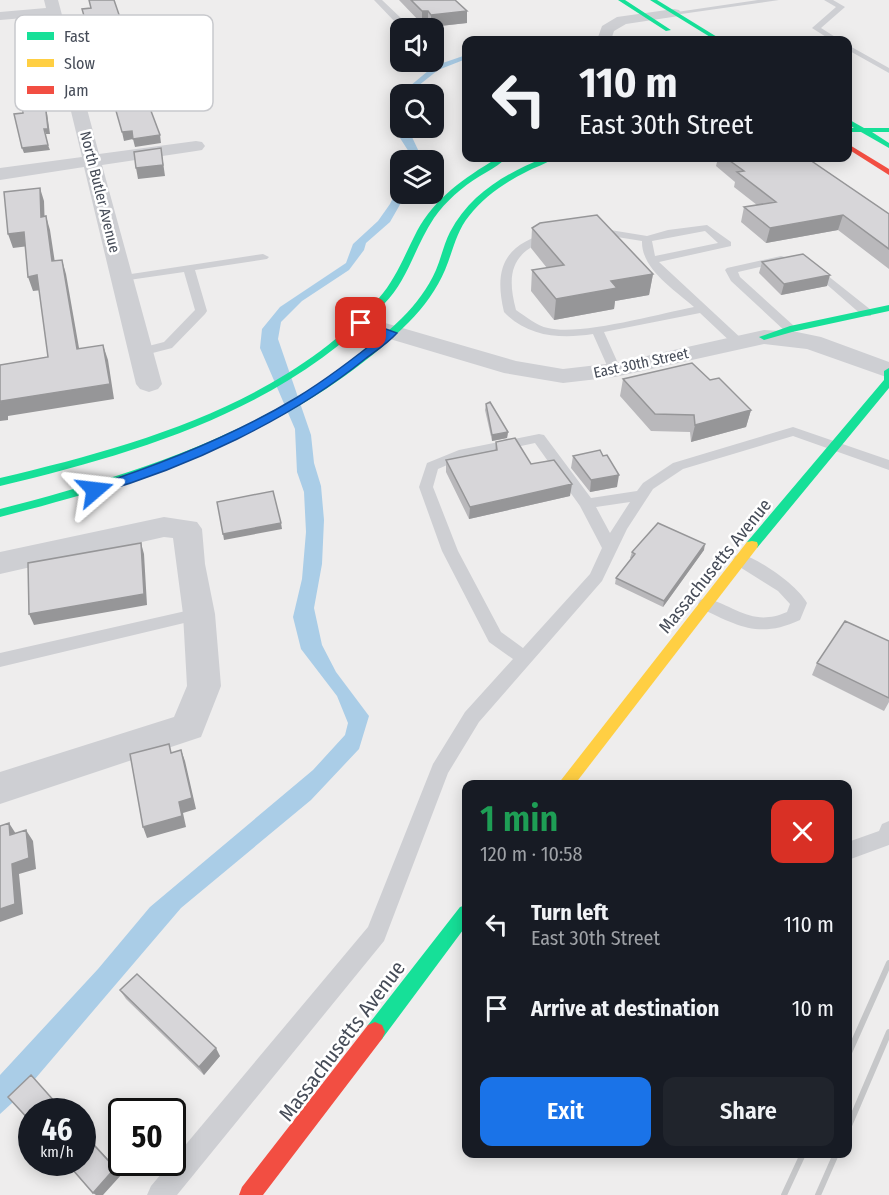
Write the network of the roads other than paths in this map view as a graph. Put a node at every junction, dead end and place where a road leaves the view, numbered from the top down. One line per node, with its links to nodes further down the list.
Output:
1 (378, 0): 10 (lane)
2 (621, 0): 9 (main road)
3 (653, 0): 7 (main road)
4 (775, 0): 7 (lane)
5 (828, 0): 14 (lane)
6 (52, 5): 8 (street)
7 (674, 13): 9 (street); 13 (main road)
8 (0, 16)
9 (647, 16): 11 (main road); 12 (street)
10 (396, 18)
11 (676, 35)
12 (605, 36)
13 (712, 36)
14 (829, 36)
15 (852, 49): 16 (lane)
16 (889, 71)
17 (79, 111): 27 (street, North Butler Avenue)
18 (889, 118): 19 (main road)
19 (852, 119)
20 (852, 122): 22 (main road)
21 (852, 130): 22 (main road)
22 (862, 130): 23 (main road); 25 (main road)
23 (889, 130)
24 (196, 146): 27 (street)
25 (889, 146)
26 (852, 149): 30 (main road)
27 (92, 161): 31 (street); 36 (street, North Butler Avenue)
28 (499, 162): 40 (main road)
29 (542, 162): 43 (main road)
30 (889, 173)
31 (0, 174)
32 (647, 239): 34 (lane); 34 (lane); 42 (lane)
33 (263, 257): 35 (lane)
34 (652, 260): 38 (lane)
35 (189, 268): 36 (lane); 46 (lane)
36 (122, 278): 46 (street, North Butler Avenue)
37 (889, 308): 39 (main road)
38 (703, 309): 42 (lane); 45 (lane)
39 (867, 313): 41 (main road); 41 (lane)
40 (361, 323): 43 (street, East 30th Street); 52 (main road)
41 (790, 329): 44 (main road)
42 (597, 330): 47 (lane)
43 (392, 333): 47 (street, East 30th Street); 55 (main road)
44 (764, 337): 45 (street, East 30th Street); 48 (street, East 30th Street)
45 (740, 343): 47 (street, East 30th Street)
46 (141, 352): 49 (street, North Butler Avenue)
47 (615, 370)
48 (889, 371): 50 (main road, Massachusetts Avenue)
49 (149, 384)
50 (833, 446): 51 (lane); 53 (lane); 57 (main road, Massachusetts Avenue)
51 (889, 465)
52 (0, 482)
53 (642, 495): 54 (lane); 56 (lane)
54 (586, 504): 56 (lane); 61 (lane)
55 (0, 513)
56 (610, 549): 61 (lane)
57 (741, 560): 59 (main road, Massachusetts Avenue); 59 (lane)
58 (0, 563): 60 (street)
59 (706, 604): 63 (main road, Massachusetts Avenue)
60 (199, 614): 62 (lane); 64 (street)
61 (524, 658): 68 (lane)
62 (0, 660)
63 (569, 780)
64 (0, 788)
65 (889, 830): 66 (lane)
66 (852, 850)
67 (462, 919): 69 (main road, Massachusetts Avenue)
68 (160, 1195)
69 (250, 1195)

